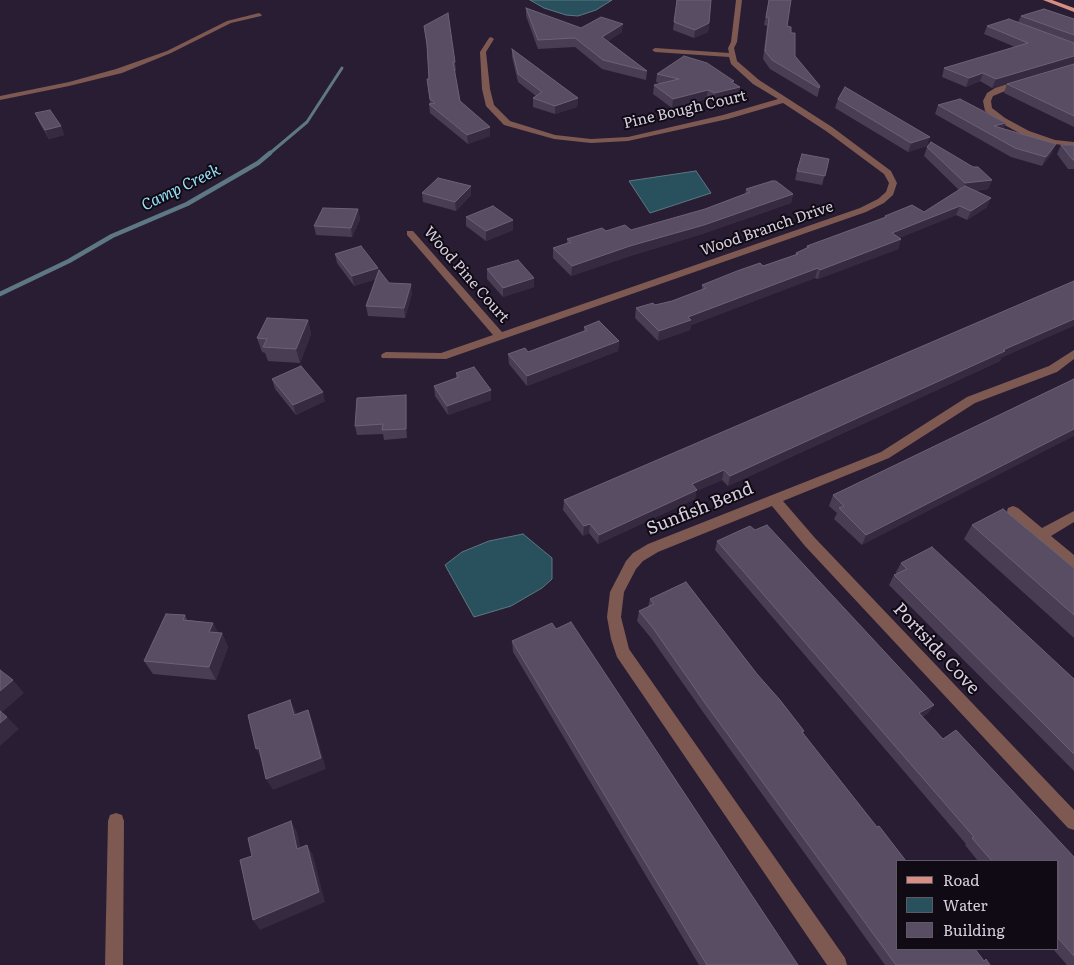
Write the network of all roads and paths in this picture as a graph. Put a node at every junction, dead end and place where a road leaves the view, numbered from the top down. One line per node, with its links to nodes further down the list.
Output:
1 (739, 0): 7 (street)
2 (1046, 0): 3 (main road)
3 (1074, 10)
4 (259, 15): 9 (street)
5 (492, 38): 10 (street, Pine Bough Court)
6 (655, 50): 7 (street)
7 (732, 55): 10 (street, Wood Branch Drive)
8 (1033, 79): 11 (street)
9 (0, 98)
10 (784, 100): 13 (street, Wood Branch Drive)
11 (1074, 144)
12 (410, 233): 13 (street, Wood Pine Court)
13 (500, 337): 15 (street, Wood Branch Drive)
14 (1074, 354): 16 (street, Sunfish Bend)
15 (386, 356)
16 (774, 499): 22 (street, Portside Cove); 24 (street, Sunfish Bend)
17 (1013, 511): 19 (street)
18 (1074, 516): 19 (street)
19 (1041, 535): 20 (street)
20 (1074, 563)
21 (116, 821): 23 (street)
22 (1074, 822)
23 (114, 965)
24 (838, 965)

